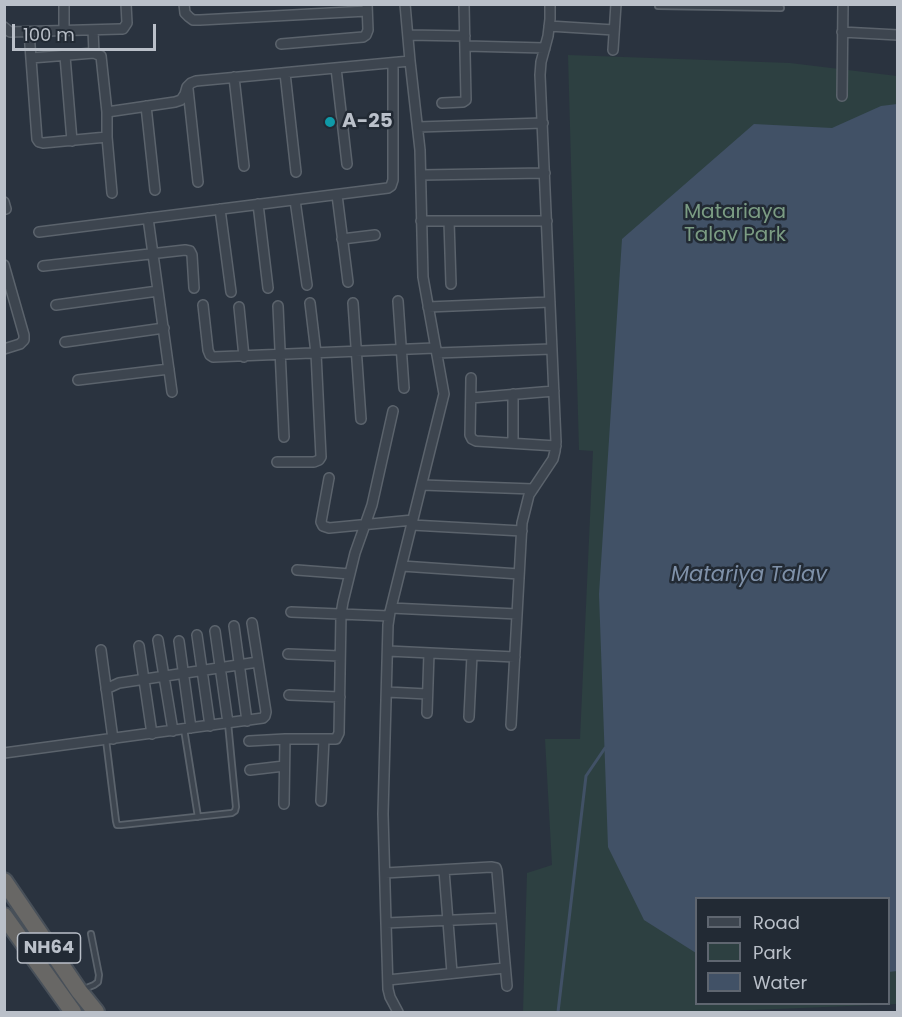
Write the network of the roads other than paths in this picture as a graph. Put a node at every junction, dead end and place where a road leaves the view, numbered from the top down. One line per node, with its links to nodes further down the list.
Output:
1 (64, 4): 17 (street)
2 (126, 4): 15 (street)
3 (184, 4): 11 (street)
4 (405, 4): 21 (street)
5 (464, 4): 22 (street)
6 (550, 4): 13 (street)
7 (616, 4): 16 (street)
8 (843, 4): 19 (street)
9 (658, 6): 10 (lane)
10 (712, 6): 12 (lane)
11 (367, 8): 23 (street)
12 (781, 8)
13 (549, 26): 16 (street); 24 (street)
14 (4, 27): 18 (street)
15 (93, 30): 17 (street); 26 (street)
16 (614, 30): 25 (street)
17 (64, 31): 18 (street)
18 (29, 32): 28 (street)
19 (842, 32): 20 (street); 35 (street)
20 (897, 34)
21 (408, 35): 22 (street); 29 (street)
22 (465, 41): 24 (street); 36 (street)
23 (281, 44)
24 (545, 48): 39 (street)
25 (613, 50)
26 (94, 53): 27 (street); 38 (street)
27 (65, 56): 28 (street); 42 (street)
28 (31, 58): 42 (street)
29 (410, 62): 30 (street); 40 (street)
30 (393, 63): 31 (street); 51 (street)
31 (336, 68): 32 (street); 43 (street)
32 (285, 73): 33 (street); 45 (street)
33 (234, 77): 34 (street); 44 (street)
34 (187, 87): 37 (street); 48 (street)
35 (842, 96)
36 (442, 103)
37 (146, 106): 38 (street); 49 (street)
38 (107, 112): 41 (street)
39 (543, 123): 40 (street); 46 (street)
40 (418, 127): 47 (street)
41 (107, 138): 42 (street); 50 (street)
42 (72, 141)
43 (346, 164)
44 (244, 166)
45 (296, 172)
46 (545, 173): 47 (street); 58 (street)
47 (421, 175): 56 (street)
48 (198, 182)
49 (156, 190)
50 (112, 193)
51 (337, 195): 52 (street); 61 (street)
52 (295, 200): 53 (street); 67 (street)
53 (258, 204): 54 (street); 69 (street)
54 (220, 209): 55 (street); 71 (street)
55 (148, 218): 59 (street); 62 (street)
56 (422, 221): 57 (street); 80 (street)
57 (449, 221): 58 (street); 66 (street)
58 (547, 221): 73 (street)
59 (39, 232)
60 (375, 235): 61 (street)
61 (342, 240): 65 (street)
62 (153, 254): 64 (street); 68 (street); 70 (street)
63 (4, 265): 83 (street)
64 (43, 266)
65 (348, 282)
66 (451, 284)
67 (307, 285)
68 (194, 288)
69 (268, 288)
70 (158, 291): 76 (street); 81 (street)
71 (231, 292)
72 (398, 301): 84 (street)
73 (550, 302): 80 (street); 85 (street)
74 (310, 303): 88 (street)
75 (353, 303): 86 (street)
76 (57, 305)
77 (203, 305): 90 (street)
78 (278, 306): 89 (street)
79 (239, 307): 90 (street)
80 (428, 307): 87 (street)
81 (164, 328): 82 (street); 91 (street)
82 (65, 342)
83 (4, 349)
84 (402, 349): 86 (street); 87 (street); 94 (street)
85 (552, 349): 87 (street); 95 (street)
86 (357, 351): 88 (street); 100 (street)
87 (436, 351): 106 (street)
88 (316, 353): 89 (street); 104 (street)
89 (280, 355): 90 (street); 101 (street)
90 (244, 357)
91 (169, 369): 93 (street); 96 (street)
92 (471, 378): 98 (street)
93 (78, 380)
94 (404, 388)
95 (554, 391): 97 (street); 103 (street)
96 (172, 392)
97 (513, 394): 98 (street); 102 (street)
98 (471, 398): 102 (street)
99 (393, 411): 109 (street)
100 (361, 419)
101 (284, 437)
102 (513, 443): 103 (street)
103 (556, 446): 107 (street)
104 (277, 462)
105 (329, 478): 109 (street)
106 (422, 485): 107 (street); 108 (street)
107 (533, 489): 110 (street)
108 (412, 522): 109 (street); 110 (street); 111 (street)
109 (365, 525): 113 (street)
110 (522, 531): 114 (street)
111 (402, 566): 114 (street); 116 (street)
112 (297, 570): 113 (street)
113 (350, 573): 117 (street)
114 (519, 574): 118 (street)
115 (291, 612): 117 (street)
116 (390, 612): 117 (street); 118 (street); 127 (street)
117 (341, 614): 131 (street)
118 (517, 614): 132 (street)
119 (252, 623): 133 (street)
120 (234, 626): 134 (street)
121 (215, 631): 135 (street)
122 (197, 634): 136 (street)
123 (158, 640): 138 (street)
124 (179, 641): 137 (street)
125 (139, 646): 139 (street)
126 (100, 650): 140 (street)
127 (388, 651): 128 (street); 141 (street)
128 (429, 653): 130 (street); 142 (street)
129 (288, 654): 131 (street)
130 (472, 655): 132 (street); 146 (street)
131 (340, 656): 144 (street)
132 (515, 657): 149 (street)
133 (258, 662): 134 (street); 147 (street)
134 (239, 665): 135 (street); 147 (street)
135 (220, 668): 136 (street); 148 (street)
136 (202, 671): 137 (street); 150 (street)
137 (183, 674): 138 (street); 151 (street)
138 (164, 677): 139 (street); 152 (street)
139 (144, 680): 140 (street); 153 (street)
140 (106, 689): 154 (street)
141 (387, 692): 142 (street); 165 (street)
142 (428, 694): 145 (street)
143 (289, 695): 144 (street)
144 (340, 697): 156 (street)
145 (427, 713)
146 (469, 717)
147 (247, 721): 148 (street)
148 (228, 723): 150 (street); 163 (lane)
149 (512, 725)
150 (210, 726): 151 (street)
151 (188, 729): 152 (street); 163 (lane)
152 (173, 731): 153 (street)
153 (152, 734): 154 (street)
154 (110, 739): 158 (street); 163 (lane)
155 (285, 739): 156 (street); 157 (street); 159 (street)
156 (324, 739): 161 (street)
157 (249, 741)
158 (4, 753)
159 (284, 766): 160 (street); 162 (street)
160 (250, 770)
161 (321, 801)
162 (284, 804)
163 (198, 817)
164 (444, 870): 165 (street); 168 (street); 169 (street)
165 (385, 873): 170 (street)
166 (4, 881): 176 (highway, NH64)
167 (4, 916): 177 (highway, NH64)
168 (501, 918): 169 (street); 172 (street)
169 (448, 920): 170 (street); 173 (street)
170 (386, 923): 174 (street)
171 (91, 934): 176 (lane)
172 (505, 968): 173 (street); 175 (street)
173 (452, 973): 174 (street)
174 (388, 980): 179 (street)
175 (507, 986)
176 (79, 991): 178 (highway, NH64)
177 (73, 1012)
178 (96, 1012)
179 (398, 1012)

